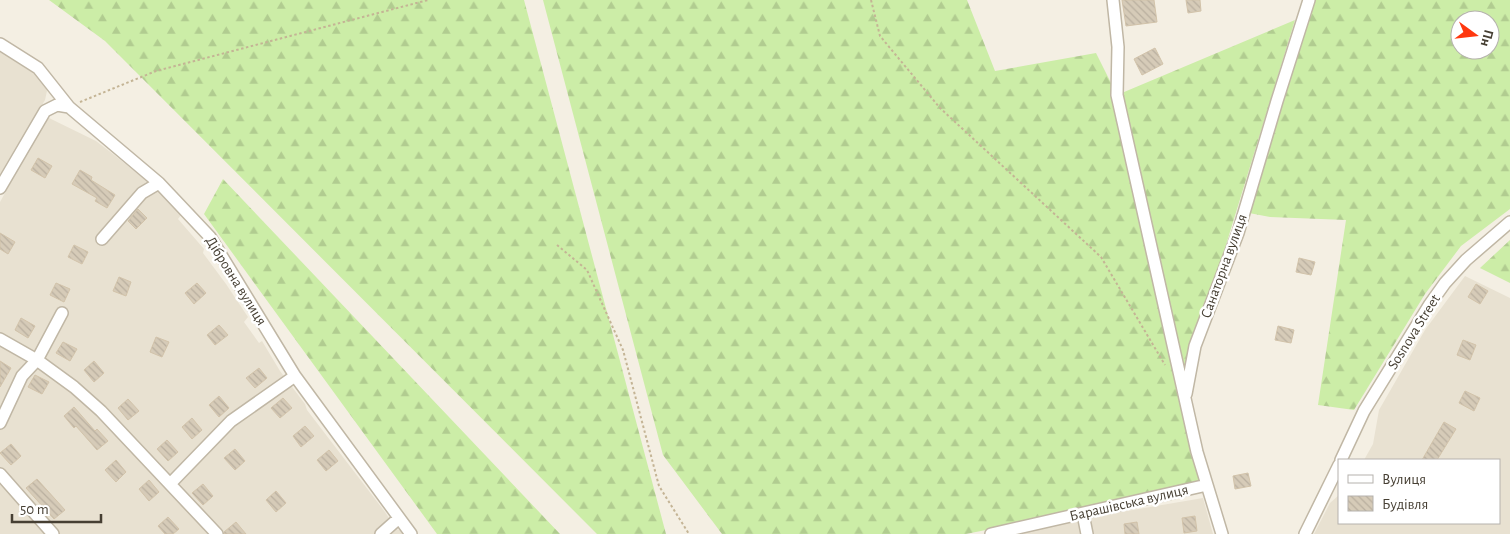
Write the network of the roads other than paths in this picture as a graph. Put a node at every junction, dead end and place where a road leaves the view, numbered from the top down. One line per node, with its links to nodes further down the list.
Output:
1 (1113, 0): 13 (street)
2 (1309, 0): 13 (street, Санаторна вулиця)
3 (0, 44): 4 (street, Дібровна вулиця)
4 (69, 107): 5 (street, Дібровна вулиця); 6 (street)
5 (159, 183): 8 (street); 12 (street, Дібровна вулиця)
6 (0, 188)
7 (1510, 222): 15 (street, Sosnova Street)
8 (102, 239)
9 (62, 313): 11 (street)
10 (0, 339): 11 (street)
11 (36, 360): 14 (street); 18 (street)
12 (295, 376): 18 (street); 21 (street, Дібровна вулиця)
13 (1185, 399): 19 (street, Санаторна вулиця)
14 (0, 423)
15 (1341, 459)
16 (1338, 467): 29 (street)
17 (0, 474): 22 (street)
18 (170, 484): 23 (street)
19 (1207, 484): 20 (street, Барашівська вулиця); 28 (street, Санаторна вулиця)
20 (1083, 514): 26 (street, Барашівська вулиця); 27 (street)
21 (399, 518): 24 (street); 25 (street, Дібровна вулиця)
22 (53, 534)
23 (217, 534)
24 (381, 534)
25 (412, 534)
26 (991, 534)
27 (1087, 534)
28 (1222, 534)
29 (1305, 534)

